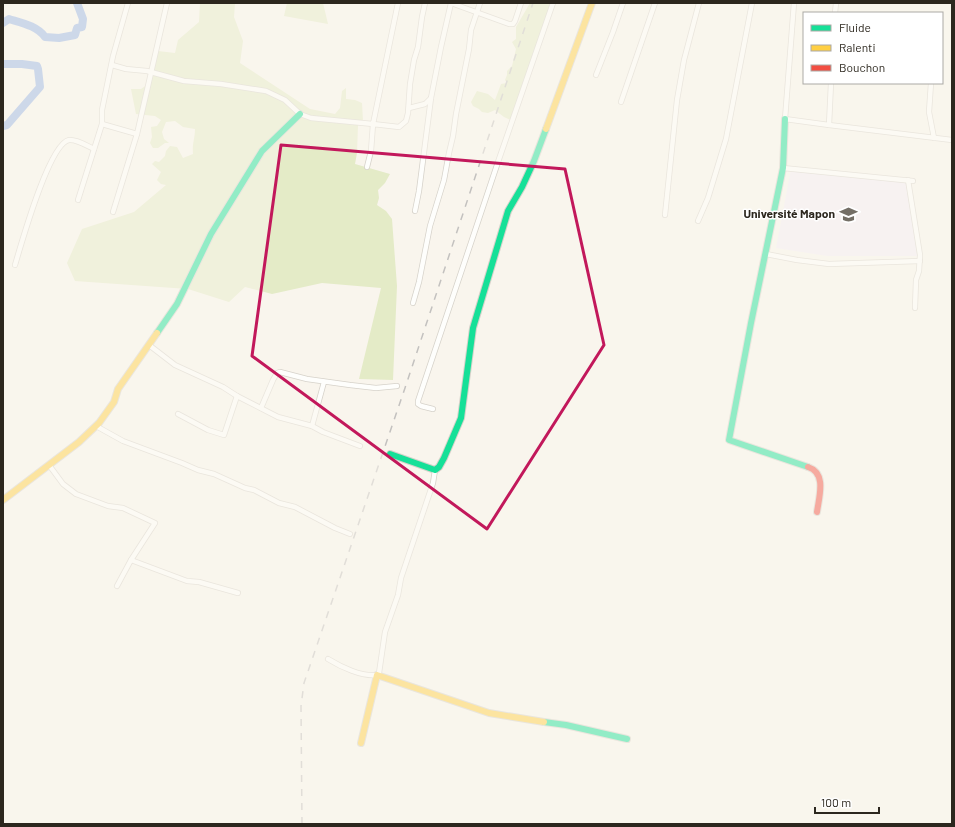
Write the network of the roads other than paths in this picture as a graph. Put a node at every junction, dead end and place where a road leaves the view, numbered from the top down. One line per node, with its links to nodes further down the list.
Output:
1 (128, 3): 16 (street)
2 (168, 3): 17 (street)
3 (398, 3): 27 (street)
4 (426, 3): 23 (street)
5 (451, 3): 15 (street); 21 (street)
6 (480, 3): 15 (street)
7 (521, 3): 15 (street)
8 (553, 3): 50 (street)
9 (592, 3): 57 (street)
10 (623, 3): 18 (street)
11 (655, 3): 22 (street)
12 (699, 3): 38 (street)
13 (752, 3): 39 (street)
14 (794, 3): 25 (street)
15 (476, 12): 43 (street)
16 (112, 65): 17 (street); 26 (street)
17 (152, 72): 24 (street); 29 (street)
18 (596, 75)
19 (831, 84): 28 (street)
20 (931, 84): 30 (street)
21 (431, 98): 23 (street); 36 (street)
22 (621, 102)
23 (409, 108): 27 (street)
24 (300, 114): 27 (street); 45 (street)
25 (785, 119): 28 (street); 34 (street)
26 (102, 124): 29 (street); 32 (street)
27 (373, 124): 33 (street)
28 (829, 125): 30 (street)
29 (137, 134): 37 (street)
30 (934, 138): 31 (street)
31 (952, 140)
32 (94, 149): 35 (street); 42 (street)
33 (367, 167)
34 (782, 168): 40 (street); 41 (street)
35 (78, 200)
36 (415, 211)
37 (113, 212)
38 (666, 215)
39 (698, 221)
40 (766, 254): 41 (street); 59 (street)
41 (920, 261): 44 (street)
42 (15, 265)
43 (413, 303)
44 (915, 308)
45 (149, 346): 48 (street); 52 (street)
46 (324, 382): 47 (street); 49 (street); 53 (street)
47 (397, 386)
48 (236, 396): 49 (street); 51 (street)
49 (261, 408): 53 (street)
50 (433, 409)
51 (178, 414)
52 (96, 426): 56 (street); 60 (street)
53 (312, 426): 54 (street)
54 (360, 446)
55 (390, 454): 57 (street)
56 (49, 465): 58 (street); 61 (street)
57 (434, 470): 65 (street)
58 (3, 500)
59 (817, 512)
60 (350, 534)
61 (131, 560): 62 (street); 63 (street)
62 (117, 586)
63 (238, 593)
64 (328, 659): 65 (street)
65 (377, 675): 66 (street); 67 (street)
66 (627, 740)
67 (361, 743)

